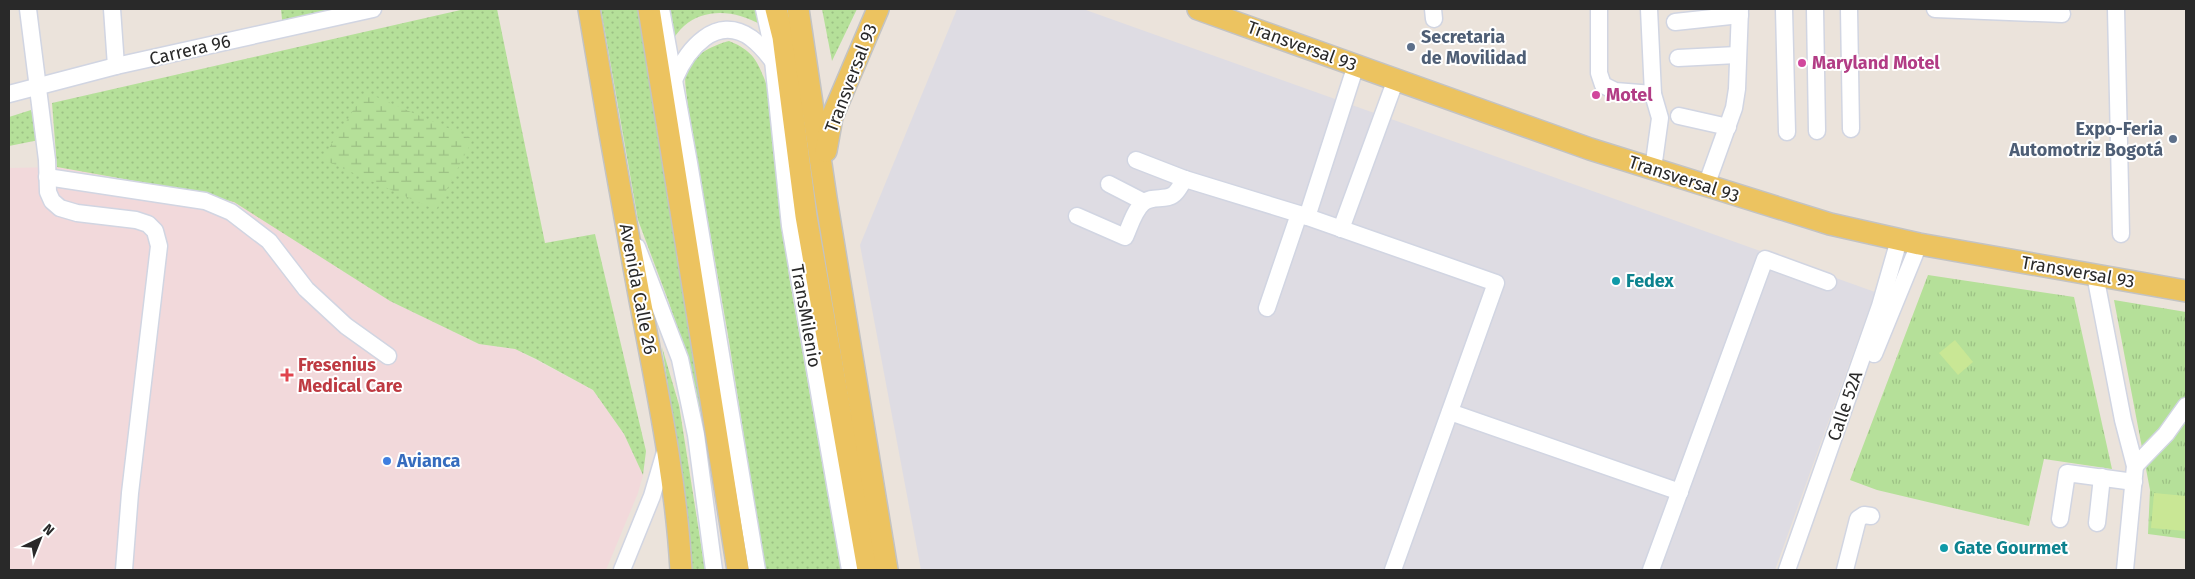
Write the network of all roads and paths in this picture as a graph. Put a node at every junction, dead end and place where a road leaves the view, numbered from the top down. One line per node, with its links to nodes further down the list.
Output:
1 (28, 9): 30 (street)
2 (112, 9): 27 (street)
3 (373, 9): 27 (street, Carrera 96)
4 (589, 9): 48 (main road, Avenida Calle 26)
5 (649, 9): 71 (main road)
6 (661, 9): 28 (street)
7 (764, 9): 25 (street, TransMilenio)
8 (776, 9): 74 (main road)
9 (798, 9): 41 (main road)
10 (878, 9): 41 (main road, Transversal 93)
11 (1198, 9): 26 (main road, Transversal 93)
12 (1599, 9): 32 (street)
13 (1649, 9): 32 (street)
14 (1784, 9): 37 (street)
15 (1815, 9): 36 (street)
16 (1849, 9): 35 (street)
17 (1932, 9): 19 (street)
18 (2116, 9): 50 (street)
19 (1986, 10): 21 (street)
20 (1740, 12): 22 (street); 23 (street)
21 (2062, 14)
22 (1674, 22)
23 (1737, 55): 24 (street); 34 (street)
24 (1678, 58)
25 (772, 60): 28 (street); 73 (street, TransMilenio)
26 (1356, 65): 29 (main road, Transversal 93); 47 (street)
27 (116, 66): 30 (street, Carrera 96)
28 (675, 78): 72 (street)
29 (1396, 79): 39 (main road, Transversal 93); 49 (street)
30 (36, 87): 31 (street, Carrera 96); 40 (street)
31 (9, 94)
32 (1655, 101): 39 (street)
33 (1679, 116): 34 (street)
34 (1728, 127): 44 (street)
35 (1851, 129)
36 (1817, 131)
37 (1787, 132)
38 (1136, 160): 42 (street)
39 (1648, 167): 44 (main road, Transversal 93)
40 (47, 177): 56 (street); 67 (street)
41 (824, 179): 75 (main road)
42 (1185, 180): 45 (street); 47 (street)
43 (1109, 184): 45 (street)
44 (1706, 186): 51 (main road, Transversal 93)
45 (1144, 202): 46 (street)
46 (1078, 216)
47 (1303, 216): 49 (street); 55 (street)
48 (624, 217): 59 (main road, Avenida Calle 26); 70 (street)
49 (1341, 229): 58 (street)
50 (2121, 234)
51 (1909, 242): 52 (main road, Transversal 93); 78 (street, Calle 52A); 79 (street, Calle 52A)
52 (2095, 275): 54 (main road, Transversal 93); 60 (street)
53 (1828, 282): 63 (street)
54 (2186, 291)
55 (1267, 308)
56 (388, 356)
57 (2186, 406): 60 (street)
58 (1450, 412): 63 (street); 76 (street)
59 (667, 442): 68 (street); 69 (main road, Avenida Calle 26)
60 (2136, 466): 62 (street)
61 (2102, 477): 62 (street); 65 (street); 66 (street)
62 (2134, 482): 81 (street)
63 (1680, 492): 77 (street)
64 (1871, 516): 80 (street)
65 (2060, 518)
66 (2097, 522)
67 (124, 570)
68 (622, 570)
69 (681, 570)
70 (714, 570)
71 (738, 570)
72 (756, 570)
73 (850, 570)
74 (868, 570)
75 (887, 570)
76 (1393, 570)
77 (1651, 570)
78 (1787, 570)
79 (1796, 570)
80 (1845, 570)
81 (2125, 570)

